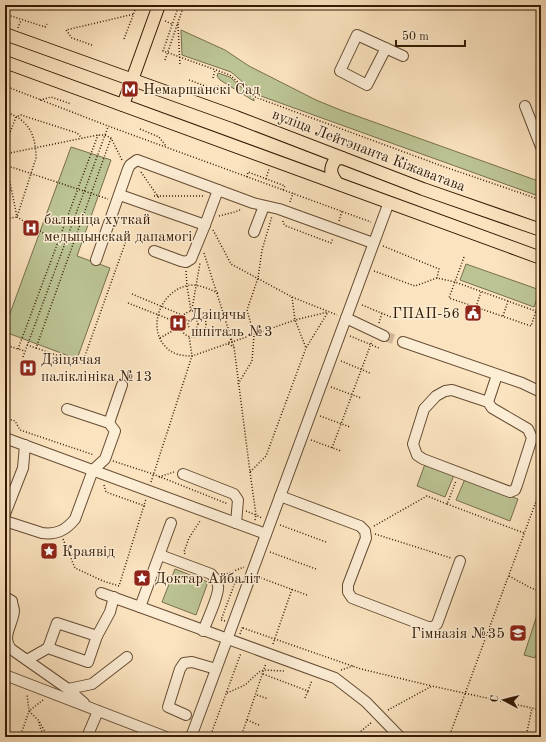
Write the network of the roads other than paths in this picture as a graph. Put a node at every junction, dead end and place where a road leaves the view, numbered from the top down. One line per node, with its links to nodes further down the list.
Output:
1 (159, 5): 6 (main road)
2 (5, 34): 6 (main road, вуліца Лейтэнанта Кіжаватава)
3 (386, 48): 3 (street); 4 (street)
4 (403, 56)
5 (5, 62): 7 (main road)
6 (132, 80): 7 (main road); 10 (main road, вуліца Лейтэнанта Кіжаватава)
7 (123, 105): 11 (main road)
8 (525, 106): 9 (street)
9 (541, 147)
10 (342, 158): 11 (main road); 17 (main road, вуліца Лейтэнанта Кіжаватава)
11 (337, 183): 14 (main road)
12 (218, 190): 13 (street); 15 (street); 16 (street)
13 (120, 195): 16 (street); 22 (street)
14 (389, 202): 19 (street); 21 (main road)
15 (264, 206): 18 (street); 19 (street)
16 (208, 225): 20 (street)
17 (541, 230)
18 (254, 232)
19 (373, 243): 23 (street)
20 (154, 251)
21 (541, 258)
22 (96, 260)
23 (346, 318): 24 (street); 36 (street)
24 (380, 334)
25 (403, 342): 26 (street)
26 (497, 375): 28 (street); 29 (street)
27 (122, 385): 31 (street)
28 (541, 392)
29 (488, 402): 29 (street)
30 (67, 409): 31 (street)
31 (109, 422): 34 (street)
32 (5, 438): 33 (street)
33 (24, 445): 34 (street); 37 (street)
34 (96, 471): 38 (street); 39 (street)
35 (181, 472): 39 (street)
36 (280, 496): 41 (street); 43 (street)
37 (5, 514)
38 (5, 521)
39 (236, 522): 41 (street)
40 (172, 523): 42 (street)
41 (266, 534): 50 (street)
42 (160, 555): 47 (street); 48 (street)
43 (460, 561)
44 (101, 593): 46 (street)
45 (5, 597): 53 (street)
46 (114, 597): 47 (street); 49 (street)
47 (140, 607): 48 (street)
48 (204, 631): 50 (street)
49 (97, 636): 51 (street); 51 (street)
50 (227, 639): 54 (street); 62 (street)
51 (48, 648): 53 (street)
52 (127, 657): 56 (street)
53 (27, 660): 56 (street)
54 (216, 669): 58 (street); 61 (street)
55 (5, 675): 57 (street)
56 (68, 689): 57 (street)
57 (93, 709): 59 (street); 60 (street)
58 (186, 715)
59 (87, 737)
60 (166, 737)
61 (191, 737)
62 (400, 737)

